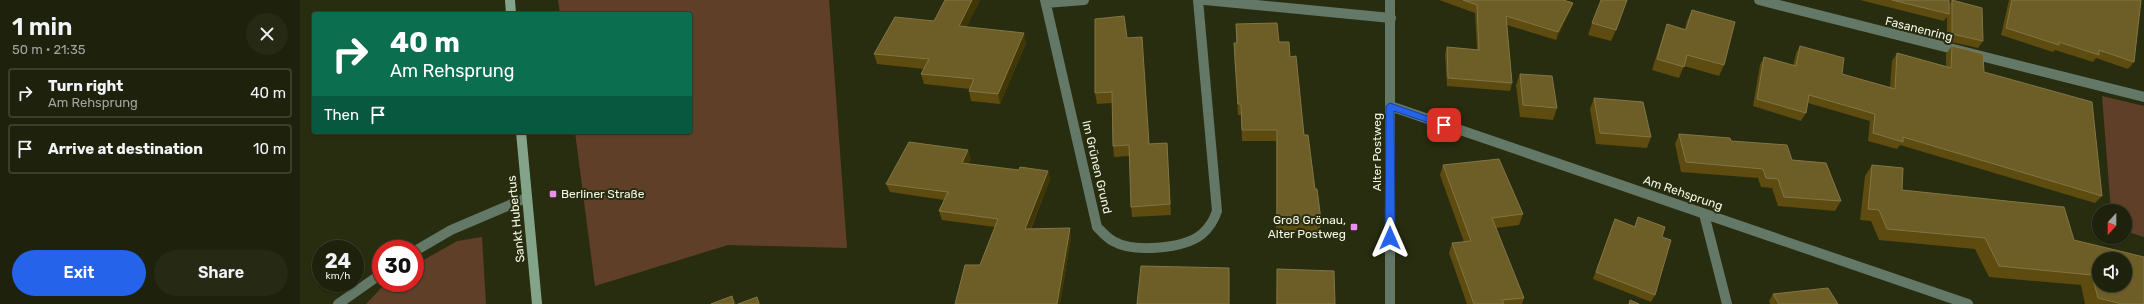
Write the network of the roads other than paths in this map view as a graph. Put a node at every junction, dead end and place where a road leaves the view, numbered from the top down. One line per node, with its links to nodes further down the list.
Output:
1 (510, 0): 10 (main road)
2 (1084, 0): 8 (street, Im Grünen Grund)
3 (1198, 0): 8 (street, Im Grünen Grund)
4 (1205, 0): 9 (street)
5 (1286, 0): 9 (street)
6 (1390, 0): 11 (street, Alter Postweg)
7 (1759, 0): 12 (street, Fasanenring)
8 (1045, 2)
9 (1290, 9): 11 (street)
10 (511, 12)
11 (1390, 18): 13 (street, Alter Postweg)
12 (2144, 97)
13 (1390, 106): 16 (street, Am Rehsprung); 21 (street, Alter Postweg)
14 (521, 134): 15 (main road, Sankt Hubertus)
15 (526, 198): 17 (street); 20 (main road, Sankt Hubertus)
16 (1704, 214): 22 (street); 23 (street, Am Rehsprung)
17 (424, 246)
18 (372, 280): 19 (street)
19 (338, 304)
20 (537, 304)
21 (1390, 304)
22 (1727, 304)
23 (1968, 304)

